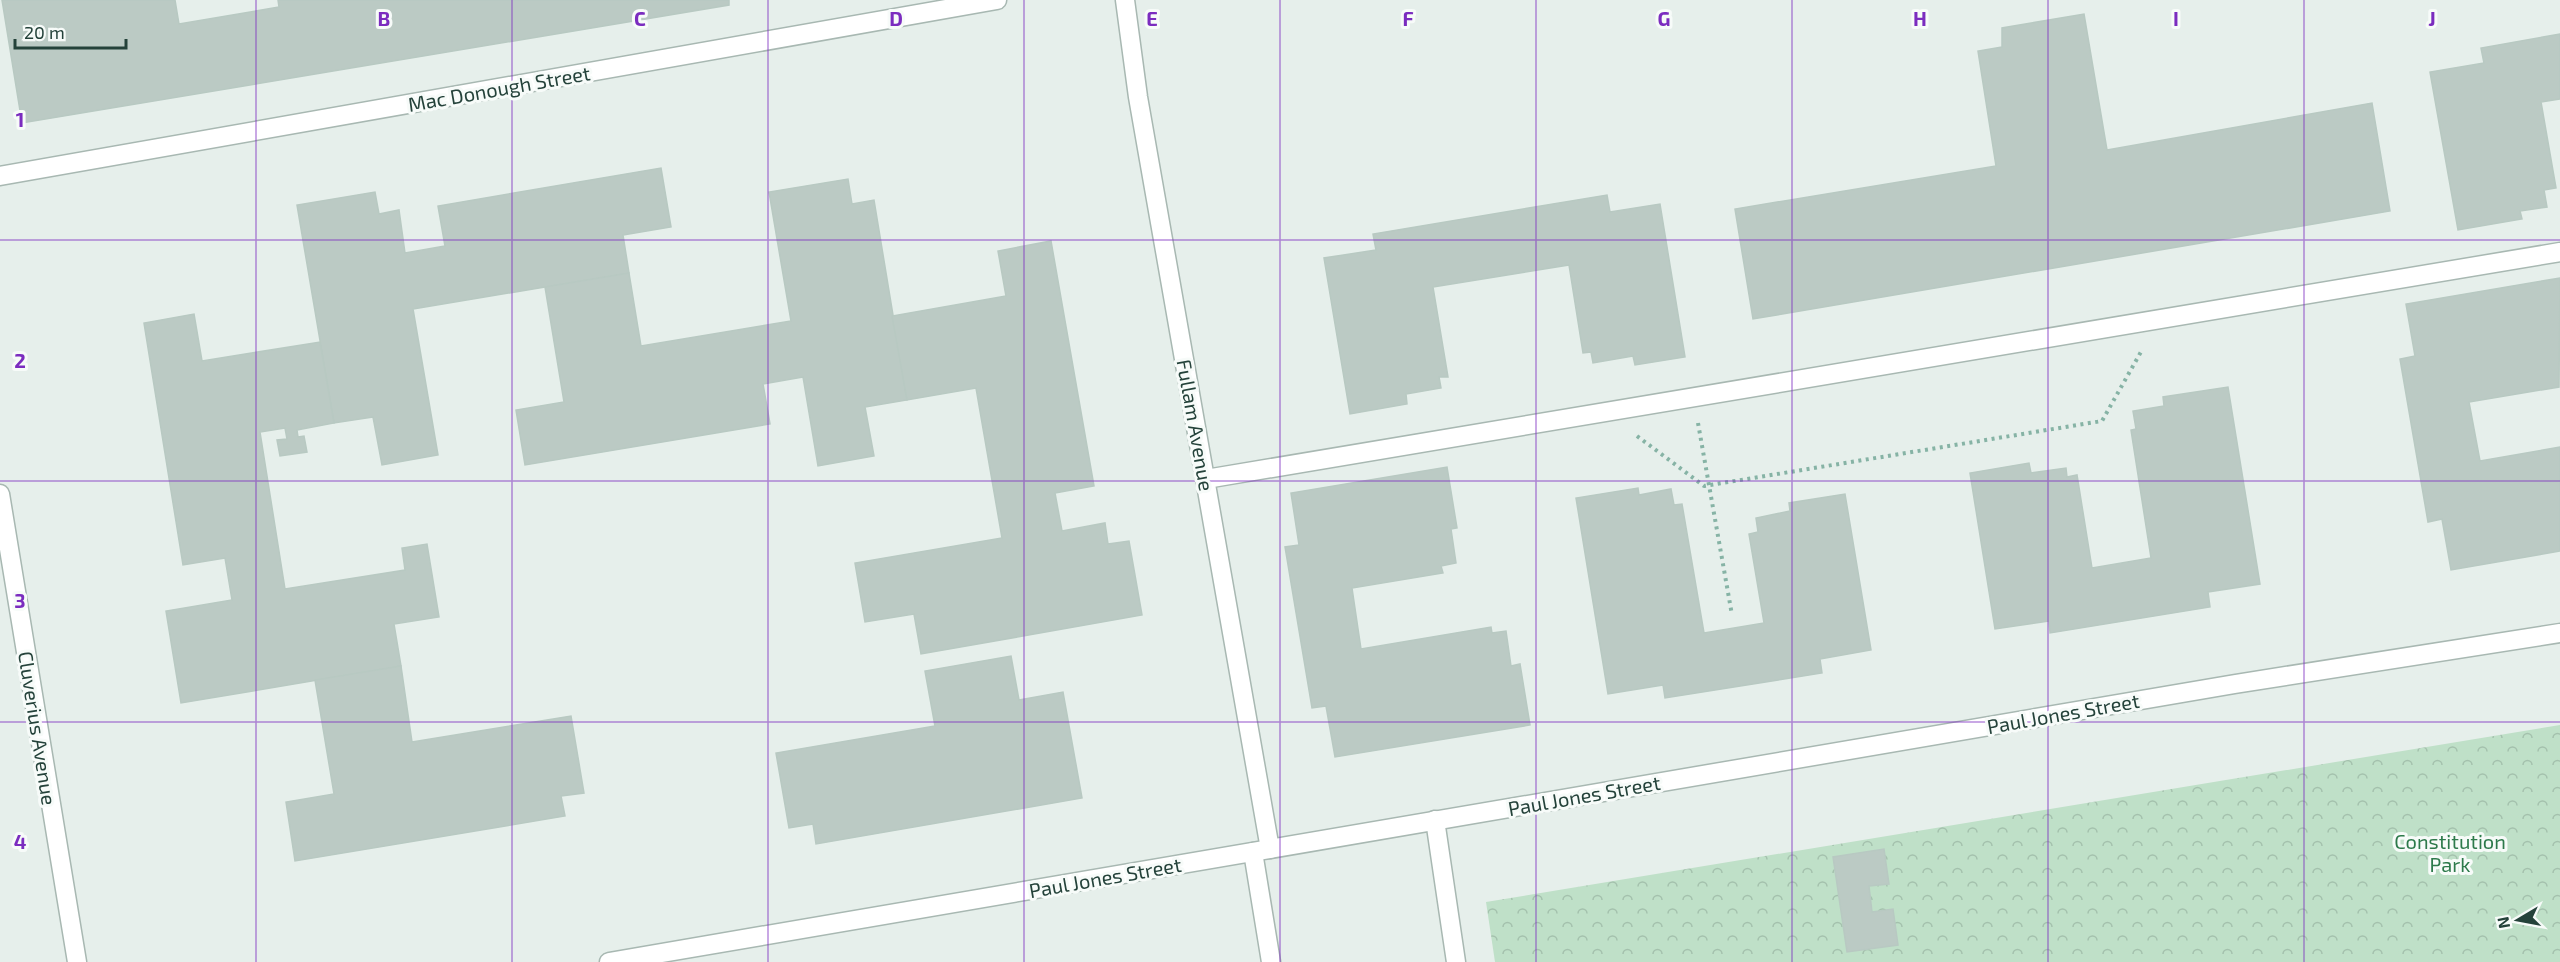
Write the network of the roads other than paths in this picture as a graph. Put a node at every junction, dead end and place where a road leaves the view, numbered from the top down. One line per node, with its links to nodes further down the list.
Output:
1 (997, 0): 3 (street, Mac Donough Street)
2 (1125, 0): 5 (street, Fullam Avenue)
3 (0, 176)
4 (2560, 252): 5 (street)
5 (1206, 479): 9 (street, Fullam Avenue)
6 (0, 494): 10 (street, Cluverius Avenue)
7 (2560, 633): 8 (street, Paul Jones Street)
8 (1435, 820): 9 (street, Paul Jones Street); 13 (street)
9 (1262, 850): 11 (street, Paul Jones Street); 12 (street, Fullam Avenue)
10 (77, 962)
11 (609, 962)
12 (1271, 962)
13 (1456, 962)

